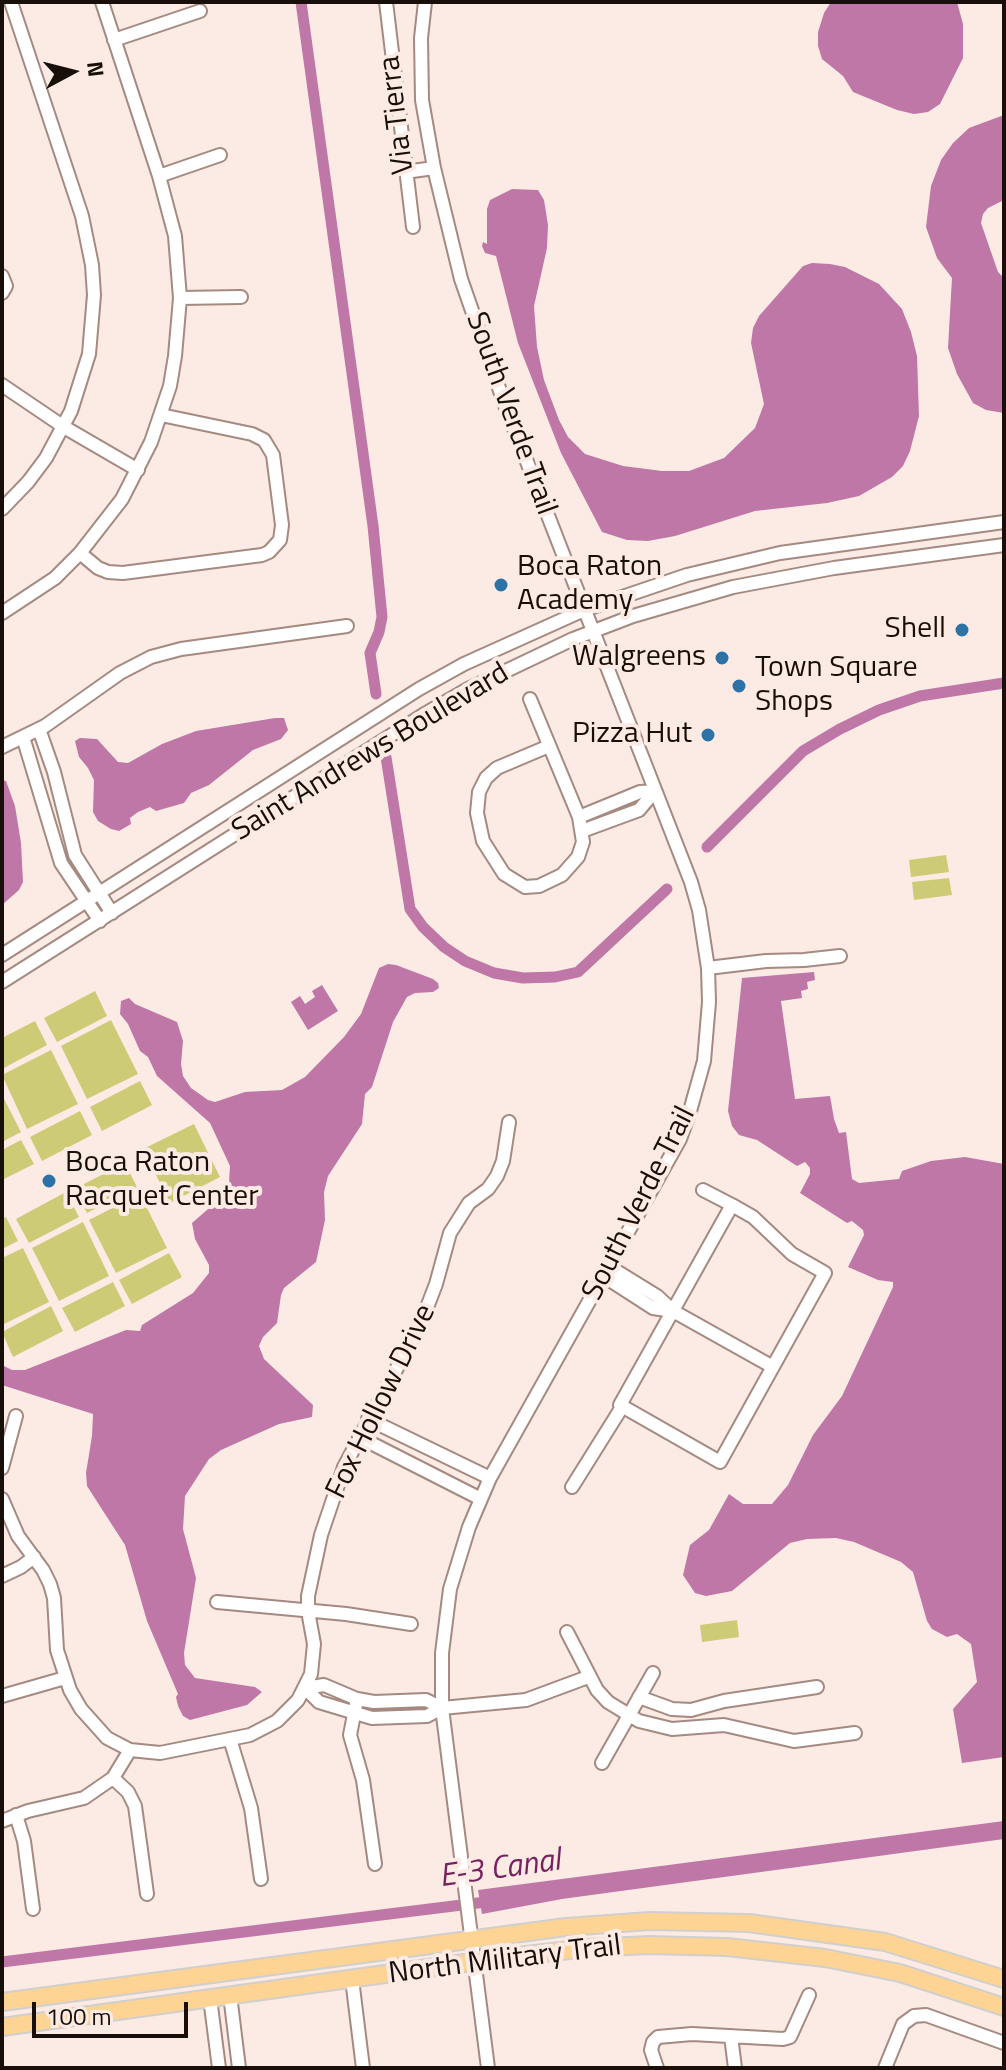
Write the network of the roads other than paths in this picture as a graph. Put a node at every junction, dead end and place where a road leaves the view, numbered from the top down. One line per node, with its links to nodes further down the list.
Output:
1 (11, 2): 18 (street)
2 (102, 2): 6 (street)
3 (386, 2): 9 (street, Via Tierra)
4 (425, 2): 8 (street, South Verde Trail)
5 (200, 11): 6 (street)
6 (114, 40): 10 (street)
7 (220, 155): 10 (street)
8 (434, 168): 9 (street); 26 (street, South Verde Trail)
9 (405, 172): 11 (street, Via Tierra)
10 (159, 176): 15 (street)
11 (413, 227)
12 (2, 276): 13 (street)
13 (2, 293)
14 (241, 297): 15 (street)
15 (180, 298): 17 (street)
16 (2, 385): 18 (street)
17 (161, 415): 19 (street); 24 (street)
18 (64, 427): 19 (street); 20 (street)
19 (138, 470): 24 (street)
20 (2, 509)
21 (1004, 522): 23 (street, Saint Andrews Boulevard)
22 (1004, 545): 25 (street, Saint Andrews Boulevard)
23 (814, 548): 25 (street); 26 (street, Saint Andrews Boulevard)
24 (80, 553): 27 (street)
25 (818, 570): 29 (street, Saint Andrews Boulevard)
26 (584, 610): 29 (street, South Verde Trail); 38 (street, Saint Andrews Boulevard)
27 (2, 613)
28 (347, 626): 31 (street)
29 (592, 631): 35 (street, South Verde Trail); 40 (street, Saint Andrews Boulevard)
30 (530, 699): 33 (street)
31 (41, 734): 32 (street); 38 (street)
32 (23, 737): 34 (street); 39 (street)
33 (549, 746): 36 (street); 37 (street)
34 (2, 747)
35 (655, 791): 36 (street); 37 (street); 43 (street, South Verde Trail)
36 (579, 817): 37 (street)
37 (582, 831)
38 (99, 894): 39 (street, Saint Andrews Boulevard); 40 (street)
39 (87, 902): 40 (street); 41 (street, Saint Andrews Boulevard)
40 (106, 917): 44 (street, Saint Andrews Boulevard)
41 (2, 955)
42 (840, 956): 43 (street)
43 (708, 968): 48 (street, South Verde Trail)
44 (2, 982)
45 (509, 1122): 53 (street, Fox Hollow Drive)
46 (703, 1190): 47 (street)
47 (732, 1205): 49 (street); 50 (street)
48 (608, 1272): 49 (street); 56 (street, South Verde Trail)
49 (673, 1311): 50 (street); 51 (street)
50 (773, 1367): 51 (street)
51 (622, 1407): 57 (street)
52 (16, 1416): 55 (street)
53 (368, 1419): 54 (street, Fox Hollow Drive); 56 (street)
54 (359, 1437): 59 (street); 63 (street, Fox Hollow Drive)
55 (2, 1468)
56 (490, 1478): 59 (street, South Verde Trail)
57 (572, 1487)
58 (2, 1499): 60 (street)
59 (481, 1499): 74 (street, South Verde Trail)
60 (34, 1557): 61 (street); 68 (street)
61 (2, 1576)
62 (217, 1602): 63 (street)
63 (308, 1611): 64 (street); 70 (street, Fox Hollow Drive)
64 (411, 1624)
65 (567, 1632): 67 (street)
66 (653, 1673): 72 (street)
67 (588, 1677): 74 (street); 76 (street)
68 (65, 1678): 71 (street); 79 (street)
69 (817, 1687): 72 (street)
70 (305, 1688): 73 (street); 75 (street); 78 (street, Fox Hollow Drive)
71 (2, 1696)
72 (639, 1697): 76 (street)
73 (357, 1699): 74 (street); 75 (street)
74 (442, 1708): 75 (street); 88 (street, South Verde Trail)
75 (354, 1714): 84 (street)
76 (629, 1716): 77 (street); 80 (street)
77 (855, 1733)
78 (230, 1739): 79 (street, Fox Hollow Drive); 85 (street)
79 (130, 1750): 81 (street)
80 (602, 1763)
81 (113, 1778): 82 (street); 86 (street)
82 (16, 1815): 83 (street); 87 (street)
83 (2, 1821)
84 (375, 1864)
85 (261, 1879)
86 (147, 1894)
87 (33, 1909)
88 (472, 1933): 89 (street, South Verde Trail); 90 (main road, North Military Trail); 92 (main road, North Military Trail)
89 (476, 1962): 91 (main road, North Military Trail); 97 (main road, North Military Trail); 104 (street, South Verde Trail)
90 (235, 1972): 95 (main road); 96 (main road, North Military Trail)
91 (352, 1979): 93 (main road, North Military Trail); 103 (street)
92 (1004, 1979)
93 (230, 1995): 95 (main road, North Military Trail); 102 (street)
94 (809, 1995): 99 (street)
95 (210, 1998): 98 (main road, North Military Trail); 101 (street)
96 (2, 2002)
97 (1004, 2007)
98 (2, 2027)
99 (731, 2036): 105 (street); 106 (street)
100 (1004, 2043): 107 (street)
101 (219, 2068)
102 (239, 2068)
103 (363, 2068)
104 (488, 2068)
105 (657, 2068)
106 (735, 2068)
107 (885, 2068)

